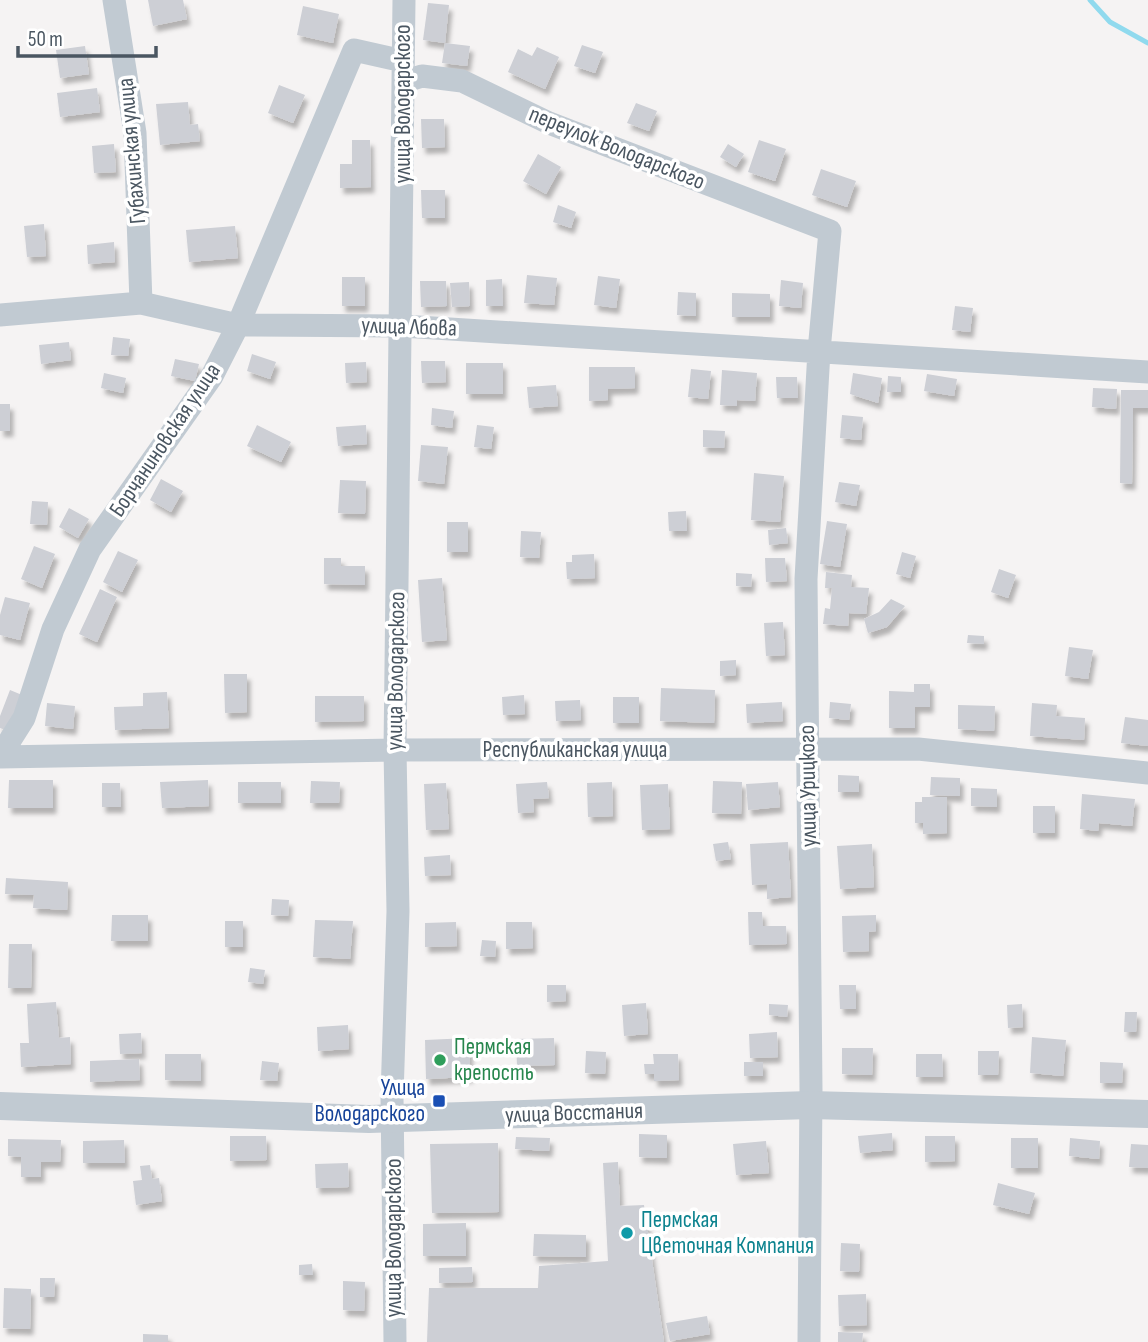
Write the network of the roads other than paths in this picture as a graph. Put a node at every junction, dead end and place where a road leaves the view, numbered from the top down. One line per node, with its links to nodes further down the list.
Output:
1 (114, 0): 5 (street, Губахинская улица)
2 (404, 0): 3 (street, улица Володарского)
3 (403, 71): 4 (street, переулок Володарского); 7 (street, Борчаниновская улица); 8 (street, улица Володарского)
4 (830, 231): 9 (street, улица Урицкого)
5 (141, 303): 6 (street, улица Лбова); 7 (street, улица Лбова)
6 (0, 315)
7 (238, 325): 8 (street, улица Лбова); 13 (street, Борчаниновская улица)
8 (402, 326): 9 (street, улица Лбова); 11 (street, улица Володарского)
9 (819, 351): 10 (street, улица Лбова); 12 (street, улица Урицкого)
10 (1148, 372)
11 (395, 750): 12 (street, Республиканская улица); 13 (street, Республиканская улица); 18 (street, улица Володарского)
12 (808, 751): 14 (street, Республиканская улица); 15 (street, улица Урицкого)
13 (0, 757)
14 (1148, 773)
15 (810, 1105): 17 (street, улица Восстания); 18 (street, улица Восстания); 20 (street, улица Урицкого)
16 (0, 1106): 18 (street, улица Восстания)
17 (1148, 1114)
18 (393, 1118): 19 (street, улица Володарского)
19 (395, 1342)
20 (808, 1342)

